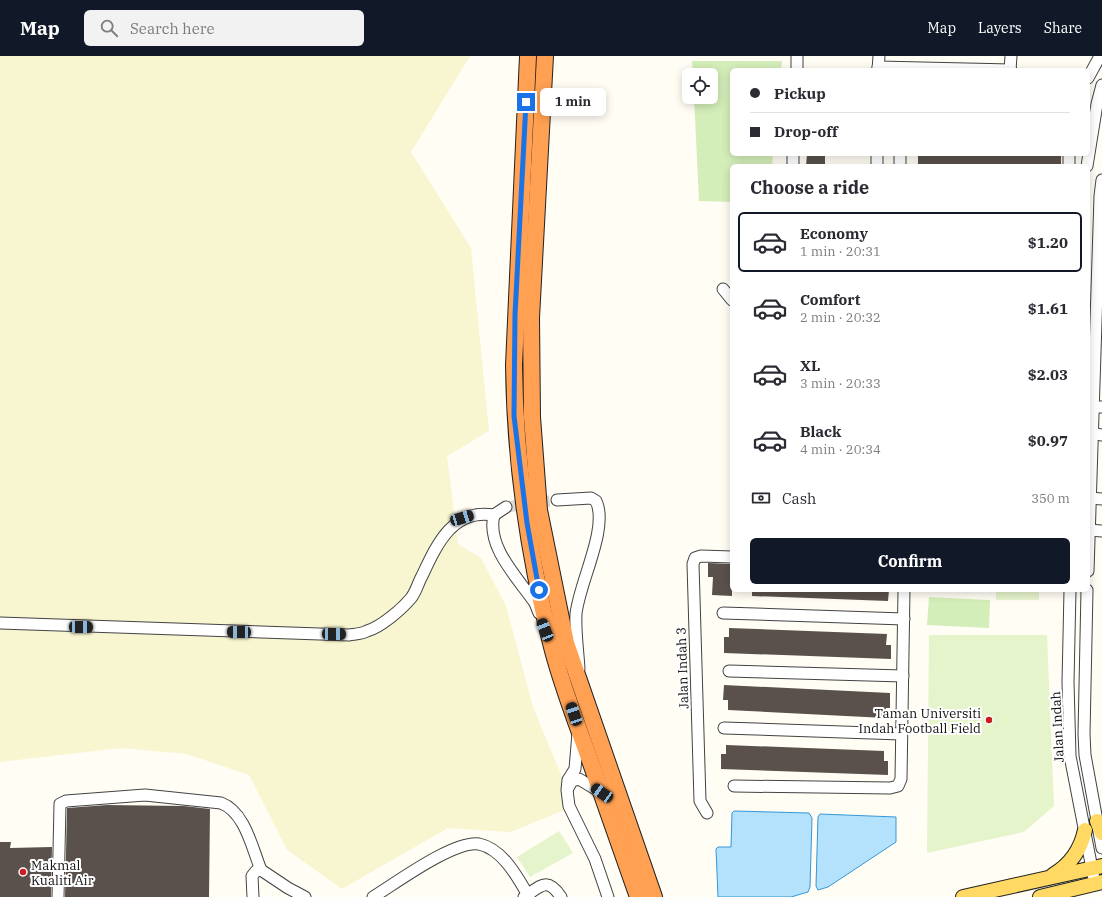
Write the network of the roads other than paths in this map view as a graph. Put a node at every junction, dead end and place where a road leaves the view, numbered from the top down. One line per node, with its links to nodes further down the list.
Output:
1 (528, 56): 38 (highway)
2 (545, 56): 41 (highway)
3 (797, 56): 8 (street)
4 (903, 56): 10 (street)
5 (1011, 56): 11 (street)
6 (1100, 56): 12 (street)
7 (878, 64): 9 (street)
8 (797, 68)
9 (898, 68)
10 (903, 68)
11 (1011, 68)
12 (1090, 72)
13 (1102, 85): 14 (street)
14 (1090, 147)
15 (1102, 180): 16 (street)
16 (1096, 284): 18 (street)
17 (722, 289): 19 (street)
18 (1095, 296): 20 (street)
19 (730, 298)
20 (1091, 369): 21 (street)
21 (1097, 407): 22 (street)
22 (1097, 434): 23 (street)
23 (1090, 480)
24 (1090, 498): 25 (street)
25 (1102, 499)
26 (557, 500): 41 (street)
27 (506, 508): 28 (street)
28 (494, 515): 37 (street); 38 (street)
29 (1090, 530): 30 (street)
30 (1102, 531)
31 (730, 557): 48 (street, Jalan Indah 3)
32 (904, 592): 36 (street)
33 (1070, 592): 50 (street, Jalan Indah)
34 (1086, 592): 49 (street, Jalan Indah)
35 (723, 613): 36 (street)
36 (904, 619): 40 (street)
37 (0, 623)
38 (551, 644): 42 (highway)
39 (729, 671): 40 (street)
40 (903, 676): 44 (street)
41 (580, 689): 64 (highway)
42 (578, 728): 46 (street); 47 (highway)
43 (724, 728): 44 (street)
44 (901, 734): 45 (street)
45 (734, 786)
46 (567, 790): 47 (street); 62 (street)
47 (602, 793): 63 (highway)
48 (708, 813)
49 (1099, 827): 51 (street, Jalan Indah)
50 (1085, 830): 52 (street, Jalan Indah); 54 (main road)
51 (1102, 848)
52 (1097, 867): 54 (main road); 55 (street, Jalan Indah)
53 (261, 870): 57 (street); 58 (street); 59 (street)
54 (1047, 878): 65 (main road)
55 (1099, 883): 66 (main road)
56 (526, 896): 60 (street); 61 (street)
57 (58, 897)
58 (253, 897)
59 (305, 897)
60 (373, 897)
61 (561, 897)
62 (608, 897)
63 (638, 897)
64 (654, 897)
65 (963, 897)
66 (1040, 897)

